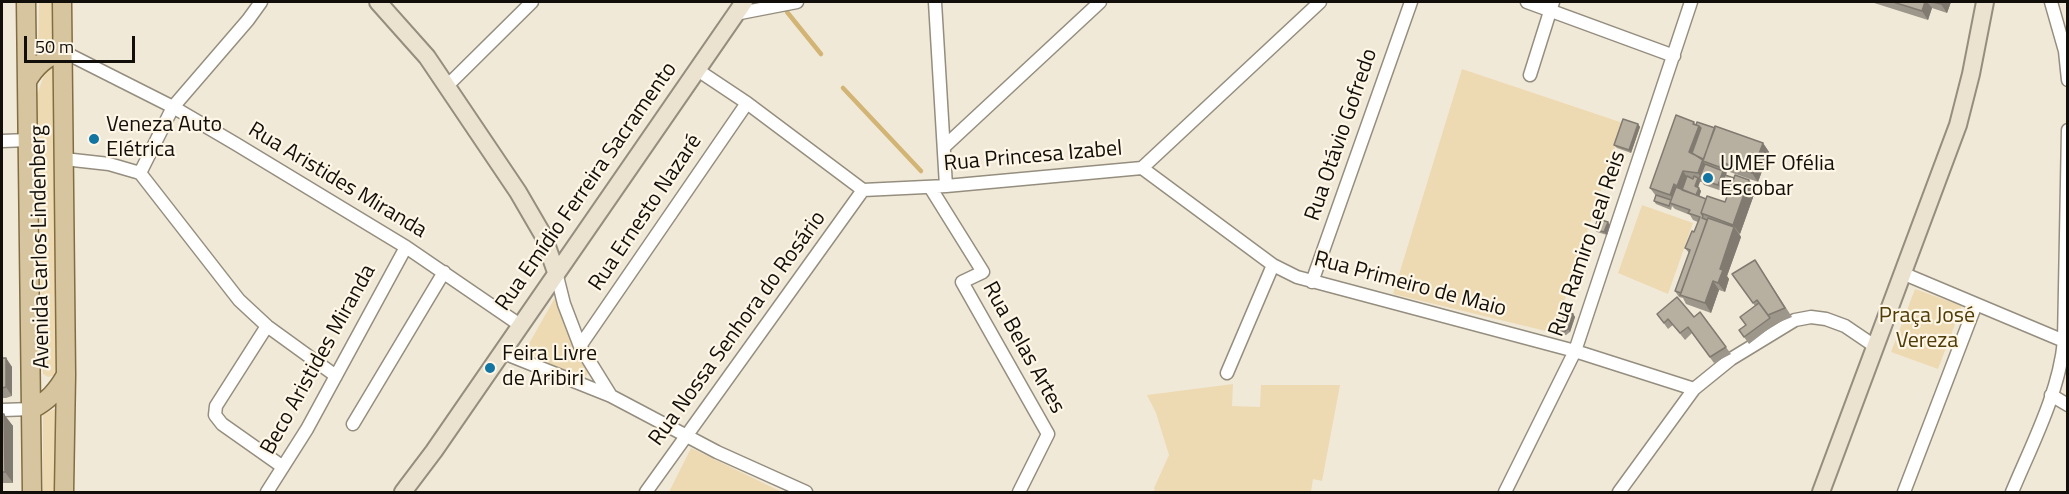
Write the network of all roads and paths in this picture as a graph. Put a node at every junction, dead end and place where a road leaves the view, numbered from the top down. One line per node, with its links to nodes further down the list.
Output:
1 (26, 2): 22 (main road, Avenida Carlos Lindenberg)
2 (62, 2): 17 (main road, Avenida Carlos Lindenberg)
3 (261, 2): 25 (street)
4 (378, 2): 23 (street)
5 (532, 2): 23 (street)
6 (798, 2): 16 (street)
7 (935, 2): 29 (street)
8 (1100, 2): 29 (street)
9 (1320, 2): 31 (street, Rua Princesa Izabel)
10 (1411, 2): 42 (street, Rua Otávio Gofredo)
11 (1527, 2): 15 (street)
12 (1691, 2): 18 (street, Rua Ramiro Leal Reis)
13 (1985, 2): 41 (street)
14 (2051, 2): 21 (street)
15 (1552, 6): 18 (street); 20 (street)
16 (740, 8): 19 (street, Rua Emídio Ferreira Sacramento)
17 (62, 51): 22 (main road); 25 (street, Rua Aristides Miranda); 30 (main road, Avenida Carlos Lindenberg)
18 (1674, 56): 49 (street, Rua Ramiro Leal Reis)
19 (696, 69): 24 (street); 40 (street, Rua Emídio Ferreira Sacramento)
20 (1530, 75)
21 (2067, 80)
22 (27, 81): 27 (main road, Avenida Carlos Lindenberg)
23 (447, 86): 40 (street)
24 (747, 103): 35 (street); 47 (street, Rua Ernesto Nazaré)
25 (173, 107): 32 (street); 37 (street, Rua Aristides Miranda)
26 (2067, 130): 36 (street)
27 (29, 140): 28 (street); 61 (main road, Avenida Carlos Lindenberg)
28 (2, 141)
29 (945, 146): 33 (street)
30 (64, 159): 32 (street); 54 (main road, Avenida Carlos Lindenberg)
31 (1142, 168): 33 (street, Rua Princesa Izabel); 38 (street, Rua Primeiro de Maio)
32 (140, 172): 45 (street)
33 (946, 186): 34 (street, Rua Princesa Izabel)
34 (930, 187): 35 (street, Rua Princesa Izabel); 72 (street, Rua Belas Artes)
35 (863, 190): 64 (street, Rua Nossa Senhora do Rosário)
36 (2067, 210): 46 (street)
37 (406, 247): 39 (street, Rua Aristides Miranda); 55 (street, Beco Aristides Miranda)
38 (1273, 265): 42 (street, Rua Primeiro de Maio); 53 (street)
39 (444, 272): 44 (street, Rua Aristides Miranda); 63 (street)
40 (556, 272): 44 (street, Rua Emídio Ferreira Sacramento); 47 (street)
41 (1902, 273): 43 (street); 48 (street)
42 (1312, 282): 49 (street, Rua Primeiro de Maio)
43 (1976, 304): 46 (street); 76 (street)
44 (520, 325): 50 (street, Rua Emídio Ferreira Sacramento)
45 (267, 326): 55 (street); 65 (street)
46 (2064, 341): 51 (street)
47 (580, 346): 52 (street)
48 (1876, 347): 57 (street); 75 (street)
49 (1575, 351): 57 (street, Rua Primeiro de Maio); 73 (street, Rua Ramiro Leal Reis)
50 (501, 352): 56 (street); 69 (street, Rua Emídio Ferreira Sacramento)
51 (2065, 363): 58 (street)
52 (592, 367): 56 (street); 59 (street)
53 (1227, 373)
54 (66, 375): 61 (main road); 67 (main road, Avenida Carlos Lindenberg)
55 (336, 376): 65 (street, Beco Aristides Miranda)
56 (578, 384): 59 (street)
57 (1694, 389): 74 (street)
58 (2051, 394): 60 (street); 77 (street)
59 (611, 396): 64 (street)
60 (2067, 405)
61 (32, 409): 62 (street); 66 (main road, Avenida Carlos Lindenberg)
62 (2, 410)
63 (353, 424)
64 (687, 437): 70 (street, Rua Nossa Senhora do Rosário); 71 (street)
65 (283, 466): 68 (street, Beco Aristides Miranda)
66 (32, 492)
67 (64, 492)
68 (267, 492)
69 (403, 492)
70 (646, 492)
71 (806, 492)
72 (1019, 492)
73 (1506, 492)
74 (1619, 492)
75 (1821, 492)
76 (1904, 492)
77 (2012, 492)

